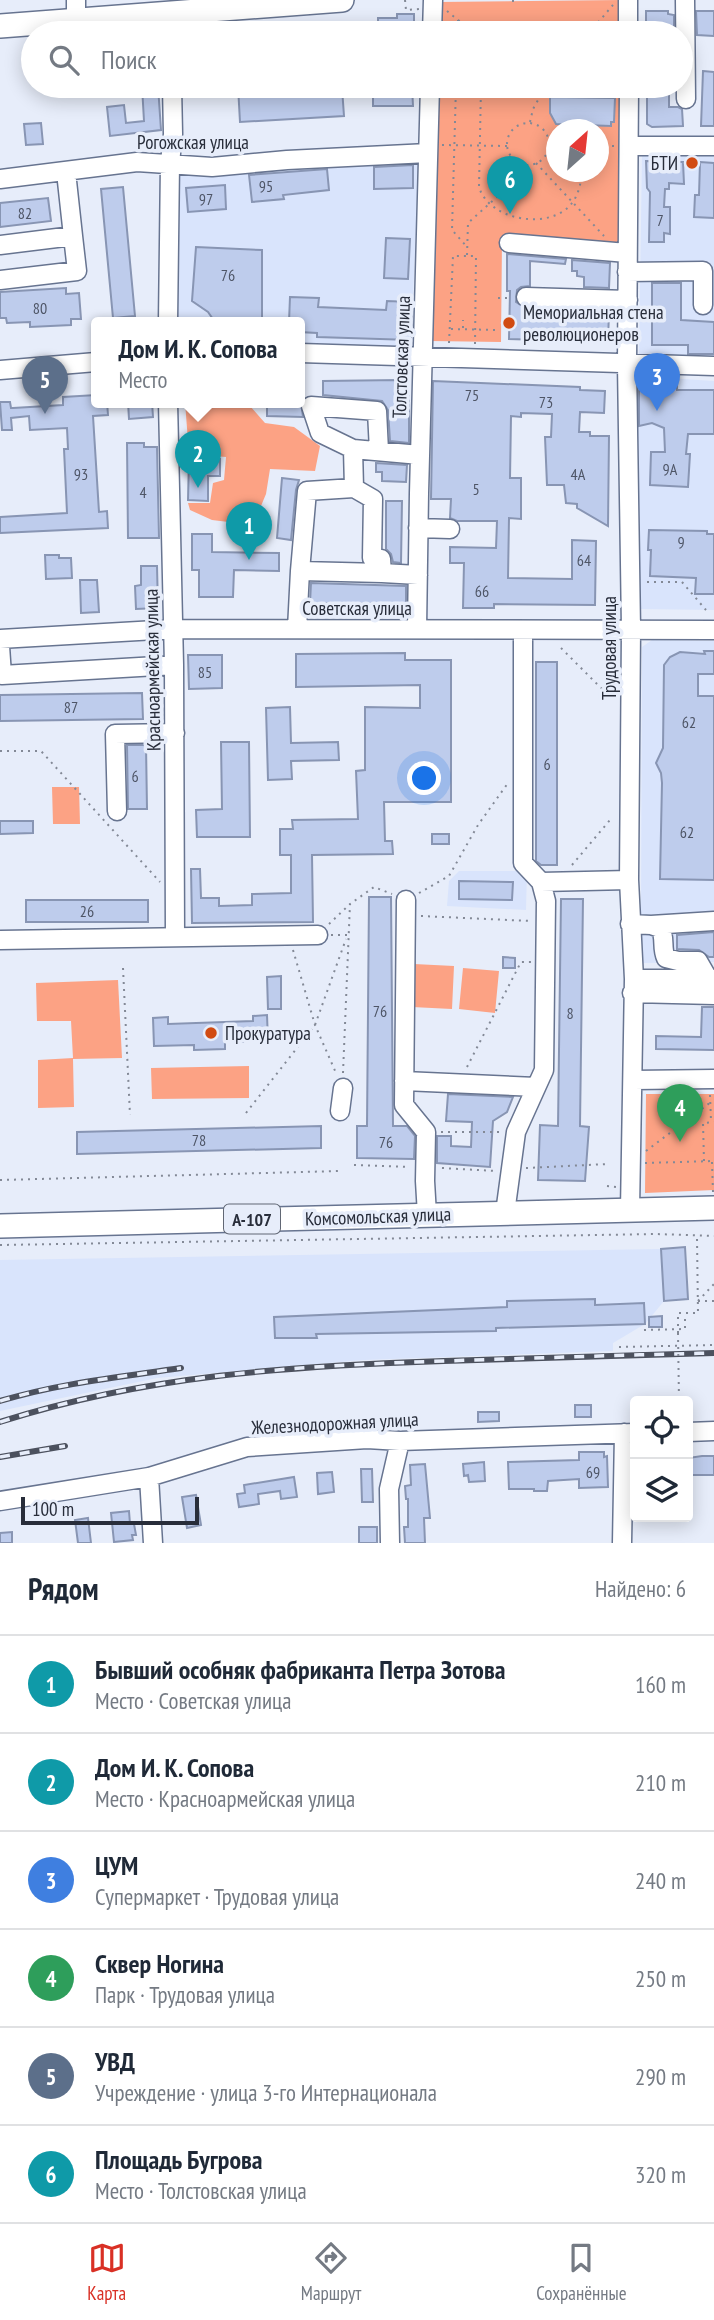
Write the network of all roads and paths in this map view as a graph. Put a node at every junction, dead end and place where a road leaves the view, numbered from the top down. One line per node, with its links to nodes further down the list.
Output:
1 (342, 0): 12 (main road)
2 (405, 0): 6 (path)
3 (513, 0): 7 (path)
4 (685, 0): 15 (street)
5 (620, 3): 13 (path); 14 (street)
6 (436, 5): 9 (path)
7 (513, 6)
8 (76, 11): 10 (main road); 11 (main road)
9 (458, 20)
10 (25, 21)
11 (146, 21)
12 (189, 21)
13 (601, 21)
14 (625, 21)
15 (685, 21)
16 (21, 22): 17 (main road)
17 (0, 26)
18 (172, 98): 34 (street)
19 (431, 98): 32 (street, Толстовская улица)
20 (456, 98): 26 (path)
21 (481, 98): 27 (path)
22 (539, 98): 24 (path)
23 (628, 98): 30 (street, Трудовая улица)
24 (530, 123): 25 (path); 28 (path)
25 (546, 132)
26 (454, 145): 27 (path); 32 (path); 46 (path)
27 (479, 145): 28 (path); 41 (path)
28 (508, 146): 36 (path)
29 (609, 146): 30 (path)
30 (623, 146): 31 (street); 47 (street, Трудовая улица)
31 (714, 146)
32 (433, 149): 34 (street, Рогожская улица); 63 (street, Толстовская улица)
33 (546, 154): 35 (path)
34 (170, 163): 37 (street, Рогожская улица); 54 (street)
35 (536, 163): 36 (path); 40 (path)
36 (523, 164): 41 (path)
37 (66, 172): 38 (street, Рогожская улица); 42 (street)
38 (0, 179)
39 (581, 182): 40 (path)
40 (572, 203): 41 (path); 43 (path)
41 (488, 204): 46 (path)
42 (73, 236): 45 (street); 50 (street)
43 (606, 239)
44 (509, 243): 47 (street)
45 (0, 244)
46 (467, 247): 48 (path)
47 (627, 253): 49 (street, Трудовая улица)
48 (467, 256): 56 (path); 58 (path)
49 (627, 272): 52 (street, Трудовая улица); 53 (street)
50 (0, 280)
51 (526, 297): 52 (street)
52 (628, 300): 65 (street, Трудовая улица)
53 (703, 306)
54 (167, 317)
55 (463, 320): 57 (path)
56 (450, 329): 57 (path); 60 (path)
57 (463, 330): 58 (path)
58 (475, 330): 59 (path); 61 (path)
59 (497, 330)
60 (449, 344)
61 (475, 345)
62 (305, 353): 63 (street)
63 (422, 357): 65 (street); 71 (street, Толстовская улица)
64 (91, 362): 67 (street)
65 (627, 364): 66 (street); 83 (street, Трудовая улица)
66 (714, 366)
67 (0, 370)
68 (168, 408): 80 (street, Красноармейская улица)
69 (353, 449): 70 (street); 70 (street); 72 (street)
70 (379, 451): 71 (street)
71 (420, 455): 73 (street, Толстовская улица)
72 (354, 488): 75 (street); 76 (street)
73 (418, 528): 74 (street); 77 (street, Толстовская улица)
74 (450, 528)
75 (300, 571): 76 (street); 81 (street)
76 (382, 573): 77 (street)
77 (418, 575): 82 (street, Толстовская улица)
78 (639, 582): 79 (path)
79 (706, 610)
80 (173, 629): 81 (street, Советская улица); 86 (street, Советская улица); 89 (street, Красноармейская улица)
81 (297, 629): 82 (street, Советская улица)
82 (417, 629): 85 (street, Советская улица)
83 (631, 629): 84 (street, Советская улица); 85 (street, Советская улица); 96 (street, Трудовая улица)
84 (714, 629)
85 (523, 631): 98 (street)
86 (0, 639)
87 (0, 646): 89 (street)
88 (561, 648): 90 (path)
89 (174, 665): 91 (street, Красноармейская улица)
90 (610, 697)
91 (175, 733): 94 (street); 109 (street, Красноармейская улица)
92 (0, 751): 99 (path)
93 (508, 782): 101 (path)
94 (117, 811)
95 (610, 820): 97 (path)
96 (629, 880): 97 (street); 104 (street, Трудовая улица)
97 (559, 881): 98 (street)
98 (541, 883): 102 (street)
99 (168, 891)
100 (350, 904): 101 (path); 107 (path); 108 (path)
101 (406, 908): 102 (path); 117 (street)
102 (546, 921): 120 (street)
103 (714, 921): 105 (street)
104 (630, 924): 105 (street); 114 (street, Трудовая улица)
105 (651, 925): 113 (street)
106 (289, 935): 107 (street); 109 (street); 115 (path)
107 (318, 935)
108 (348, 935): 115 (path); 121 (path)
109 (175, 937): 110 (street)
110 (0, 940)
111 (521, 962): 118 (path)
112 (123, 968): 125 (path)
113 (712, 985): 114 (street)
114 (633, 986): 116 (street, Трудовая улица)
115 (315, 1026): 121 (path); 124 (path)
116 (634, 1080): 119 (street); 141 (street, Трудовая улица)
117 (404, 1081): 118 (street); 127 (street)
118 (459, 1083): 120 (street)
119 (712, 1085): 122 (path)
120 (536, 1087): 128 (street)
121 (343, 1088): 123 (street)
122 (710, 1102): 126 (path); 129 (path)
123 (341, 1111)
124 (246, 1113)
125 (130, 1115)
126 (712, 1122): 131 (path)
127 (426, 1132): 128 (path); 135 (street)
128 (516, 1132): 136 (street)
129 (640, 1156)
130 (713, 1161): 131 (path); 139 (path)
131 (704, 1162): 132 (path)
132 (642, 1163)
133 (608, 1164): 136 (path)
134 (354, 1165): 135 (path)
135 (425, 1167): 136 (path); 143 (street)
136 (510, 1169): 142 (street)
137 (340, 1171): 138 (path)
138 (0, 1180)
139 (713, 1190)
140 (714, 1208): 141 (main road, Комсомольская улица / А-107)
141 (630, 1210): 142 (main road, Комсомольская улица / А-107)
142 (505, 1213): 143 (main road, Комсомольская улица / А-107)
143 (427, 1215): 144 (main road, Комсомольская улица / А-107)
144 (0, 1226)
145 (697, 1236): 146 (path); 147 (path); 149 (path)
146 (714, 1236)
147 (0, 1245)
148 (714, 1284): 149 (path)
149 (698, 1301): 150 (path); 151 (path)
150 (714, 1301)
151 (685, 1313): 152 (path); 155 (path, bridge)
152 (644, 1330)
153 (714, 1345): 154 (path)
154 (619, 1347)
155 (679, 1396)
156 (714, 1431): 157 (street)
157 (693, 1432)
158 (630, 1433): 159 (street, Железнодорожная улица); 164 (street)
159 (400, 1441): 160 (street, Железнодорожная улица); 163 (street)
160 (149, 1477): 161 (street, Железнодорожная улица); 162 (street)
161 (0, 1502)
162 (153, 1543)
163 (390, 1543)
164 (622, 1543)

